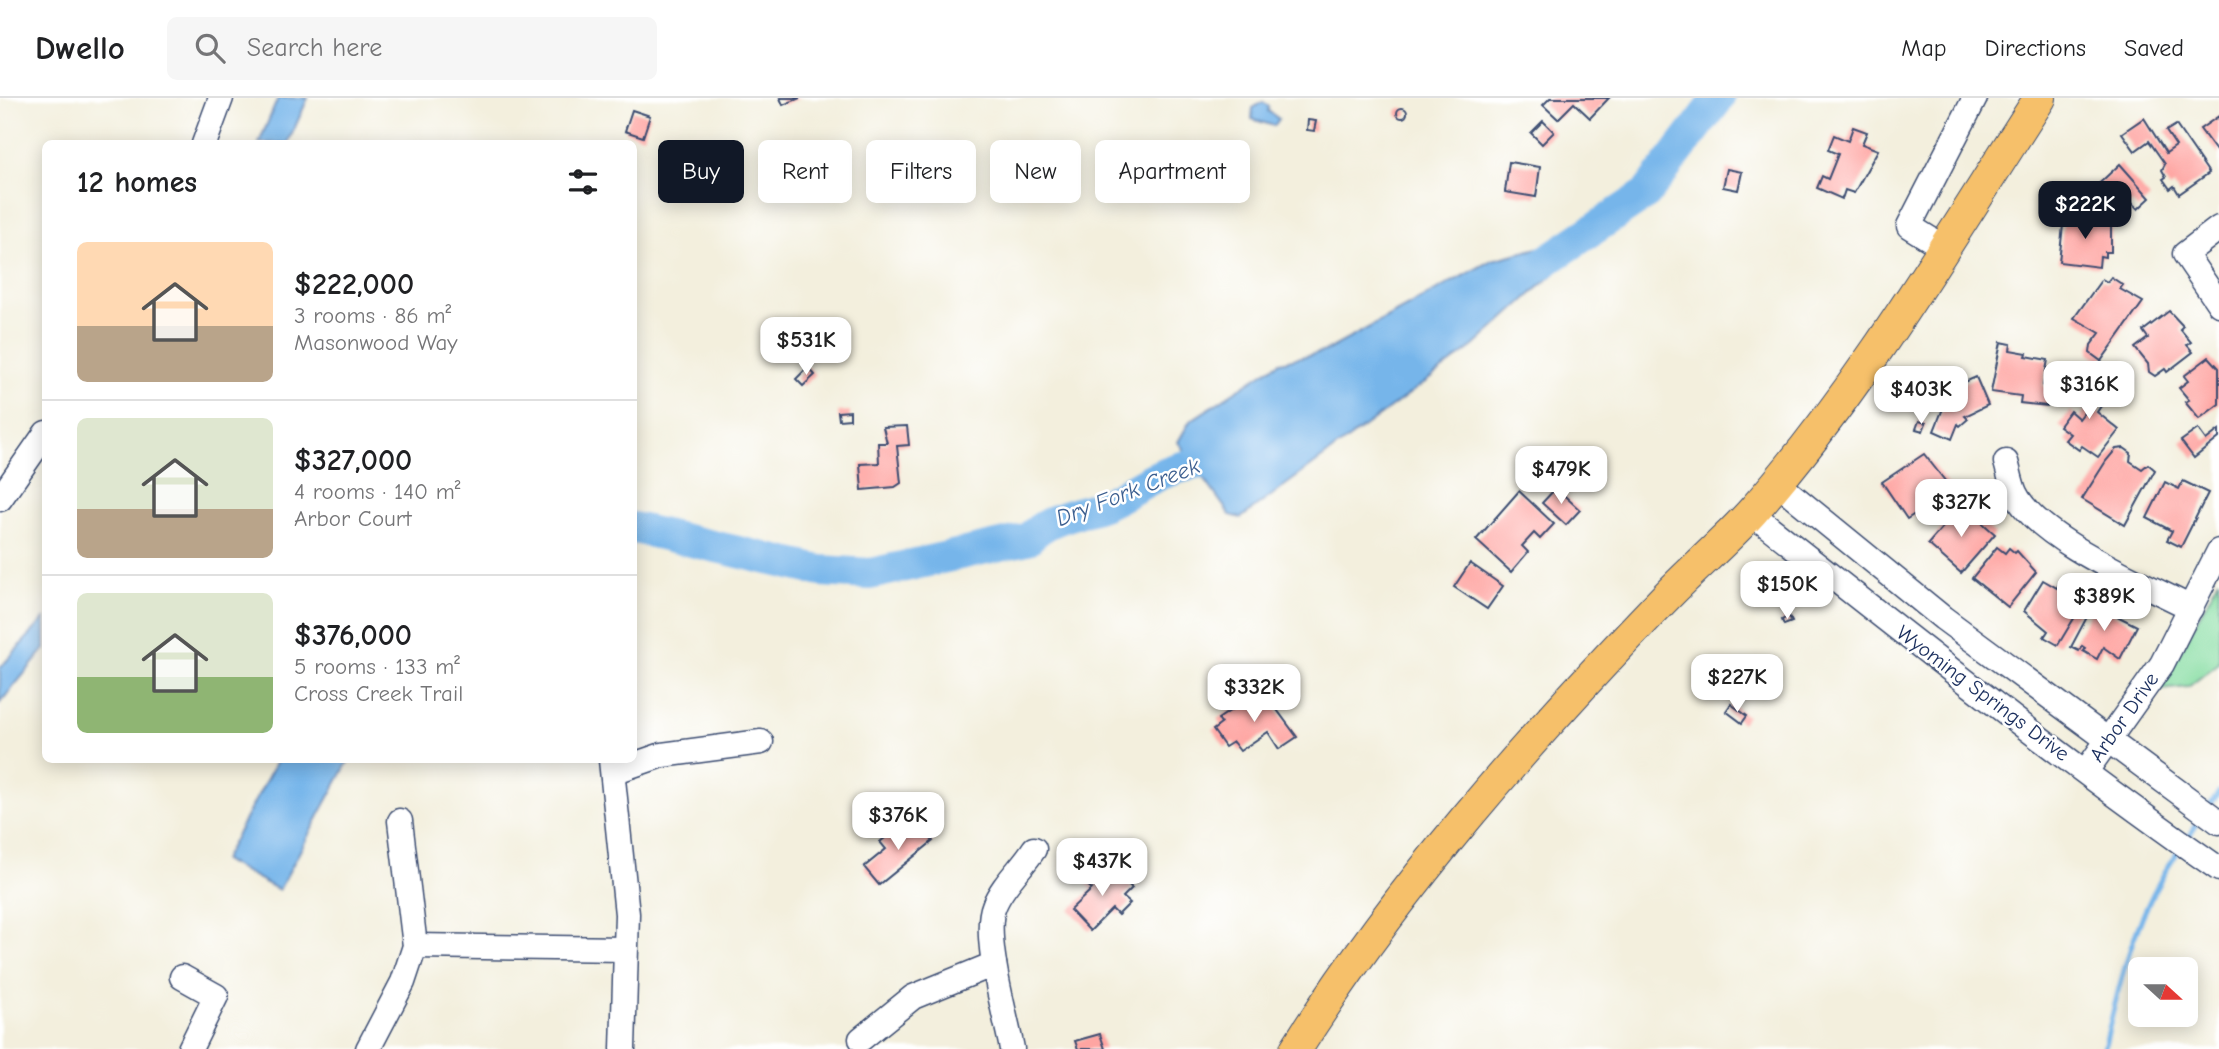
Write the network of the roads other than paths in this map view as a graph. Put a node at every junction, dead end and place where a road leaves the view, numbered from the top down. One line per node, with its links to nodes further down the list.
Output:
1 (222, 98): 4 (street)
2 (1975, 98): 6 (street)
3 (2040, 98): 6 (main road)
4 (206, 140)
5 (2219, 228): 7 (street)
6 (1945, 249): 10 (main road)
7 (2219, 304)
8 (42, 439): 11 (street)
9 (2006, 462): 14 (street)
10 (1776, 482): 12 (main road); 15 (street, Wyoming Springs Drive)
11 (0, 499)
12 (1751, 513): 19 (street, Wyoming Springs Drive); 33 (main road)
13 (2219, 551): 14 (street, Arbor Drive)
14 (2191, 608): 15 (street, Arbor Drive)
15 (2107, 741): 19 (street, Arbor Drive); 21 (street, Wyoming Springs Drive)
16 (761, 742): 17 (street)
17 (637, 760)
18 (612, 766): 25 (street)
19 (2086, 771): 23 (street, Wyoming Springs Drive)
20 (400, 821): 24 (street)
21 (2219, 822)
22 (1034, 849): 26 (street)
23 (2219, 869)
24 (415, 946): 25 (street); 30 (street)
25 (625, 949): 31 (street)
26 (994, 964): 28 (street); 32 (street)
27 (182, 977): 29 (street)
28 (861, 1039)
29 (190, 1049)
30 (368, 1049)
31 (623, 1049)
32 (1012, 1049)
33 (1296, 1049)

